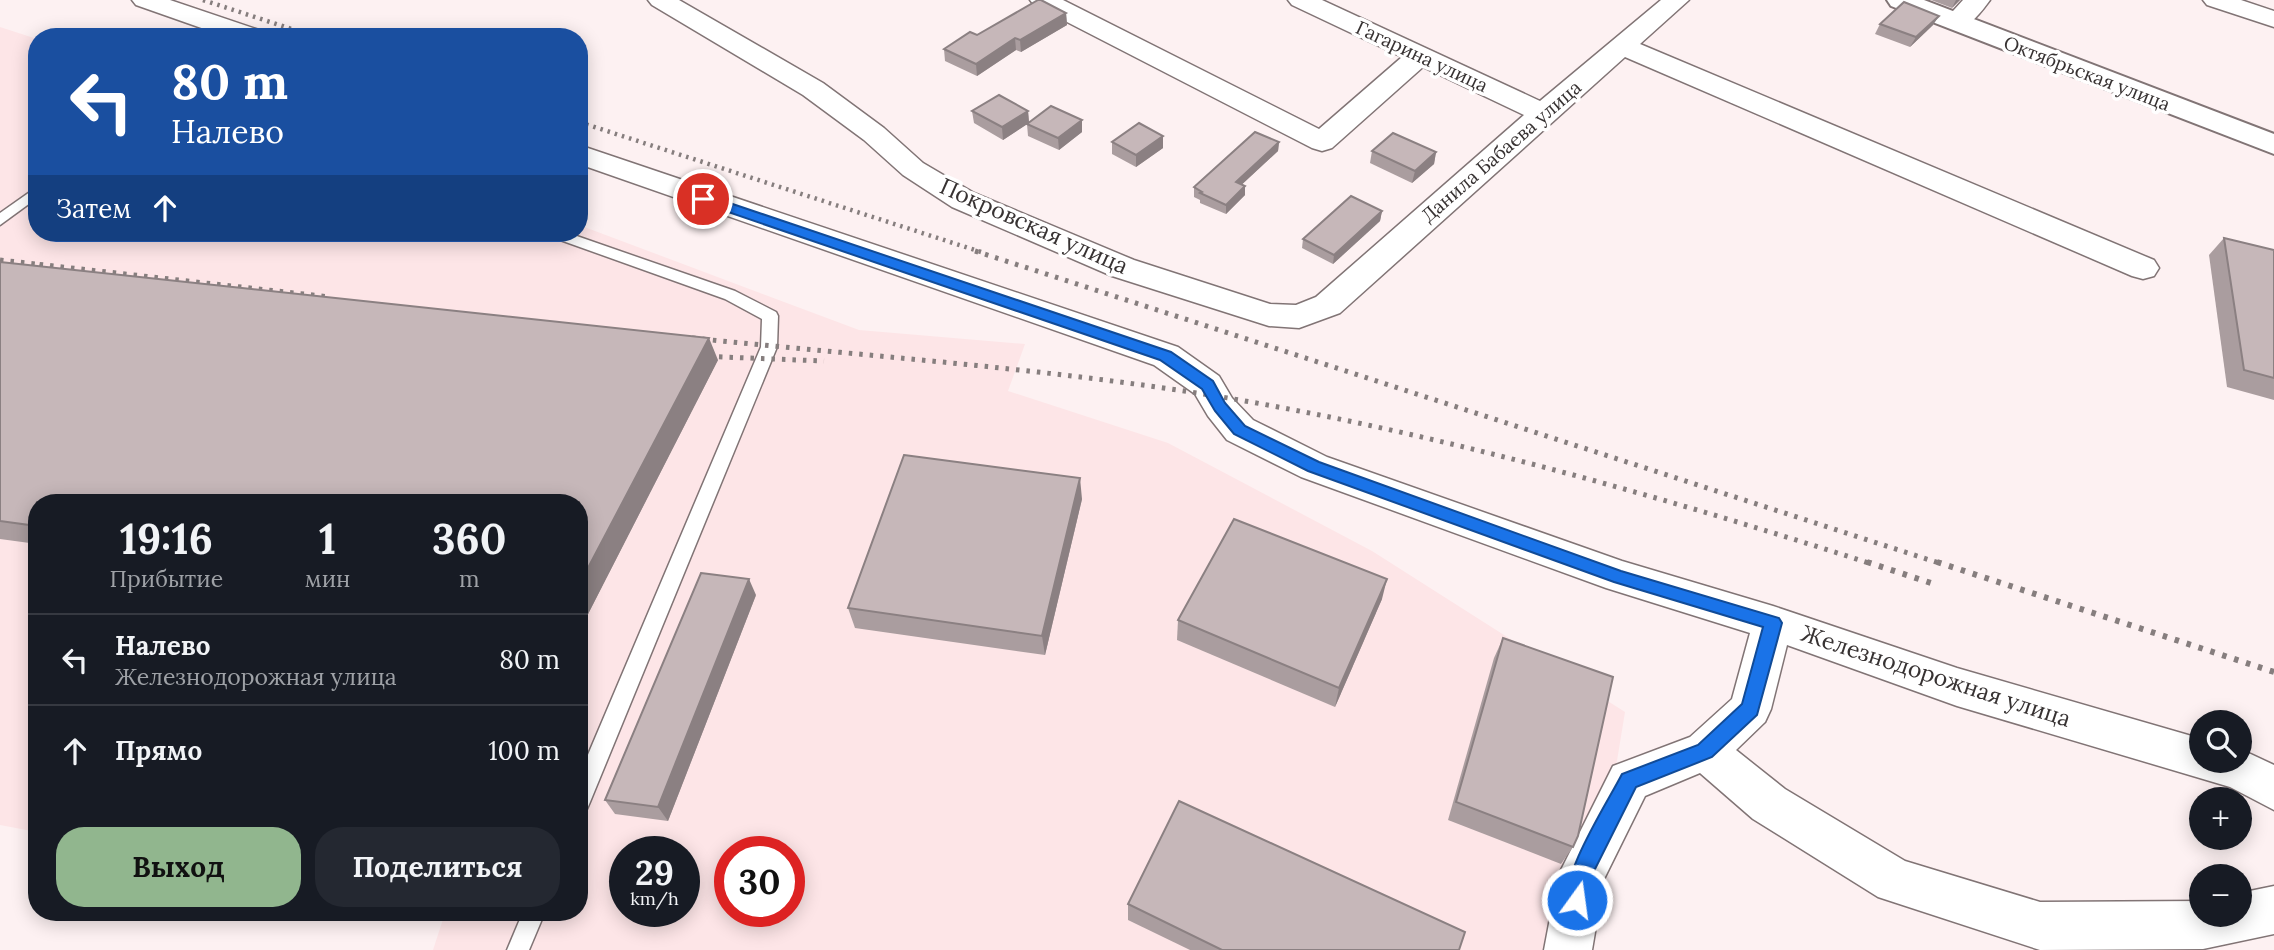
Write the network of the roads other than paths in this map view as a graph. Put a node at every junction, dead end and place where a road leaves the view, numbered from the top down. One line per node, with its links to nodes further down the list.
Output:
1 (145, 0): 11 (street)
2 (661, 0): 21 (street, Покровская улица)
3 (1043, 0): 13 (street)
4 (1301, 0): 13 (street, Гагарина улица)
5 (1676, 0): 12 (street, Данила Бабаева улица)
6 (1900, 0): 10 (street, Октябрьская улица)
7 (1977, 0): 10 (street)
8 (2216, 0): 9 (street)
9 (2274, 19)
10 (1956, 22): 15 (street, Октябрьская улица)
11 (227, 28)
12 (1623, 46): 14 (street, Данила Бабаева улица); 20 (street)
13 (1421, 55): 14 (street, Гагарина улица)
14 (1543, 113): 21 (street, Данила Бабаева улица)
15 (2274, 145)
16 (588, 157): 22 (street, Железнодорожная улица)
17 (28, 198): 18 (lane)
18 (0, 220)
19 (580, 242): 26 (lane)
20 (2143, 268)
21 (1328, 304)
22 (1773, 623): 23 (street); 24 (street, Железнодорожная улица)
23 (1705, 751): 28 (street); 31 (street)
24 (2189, 755)
25 (2245, 773): 27 (street)
26 (588, 780)
27 (2274, 789)
28 (2274, 910)
29 (530, 921): 30 (lane)
30 (518, 950)
31 (1568, 950)

